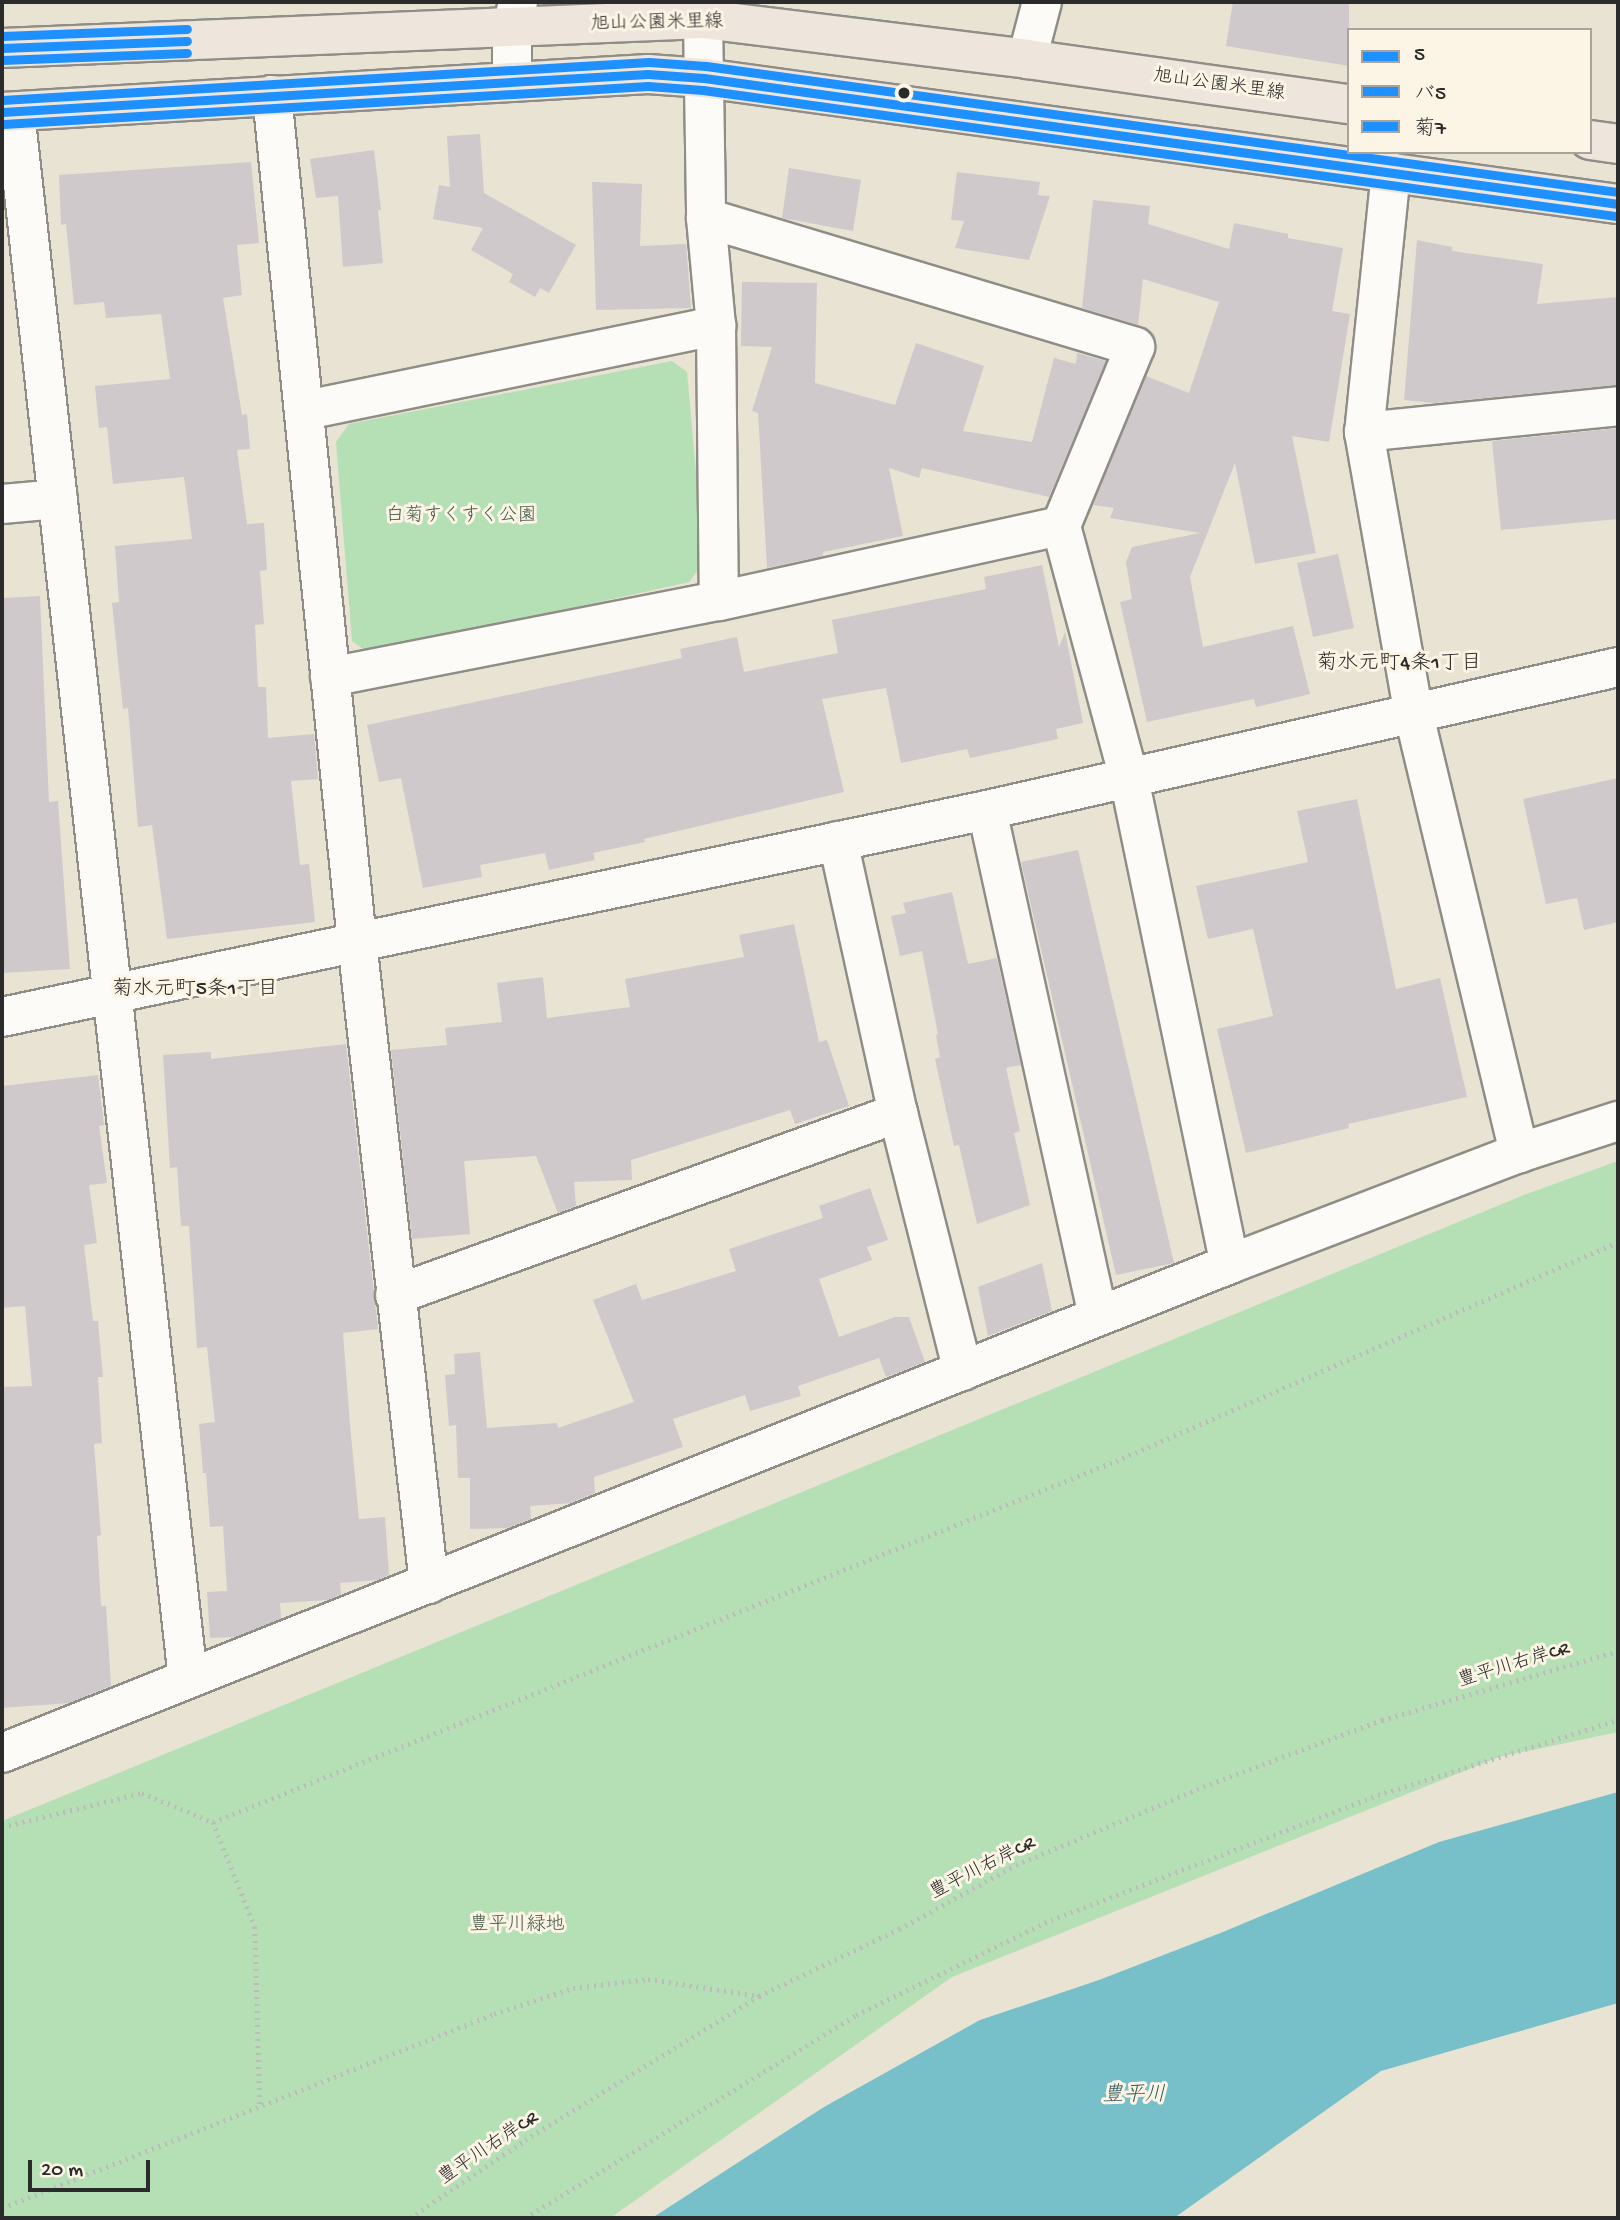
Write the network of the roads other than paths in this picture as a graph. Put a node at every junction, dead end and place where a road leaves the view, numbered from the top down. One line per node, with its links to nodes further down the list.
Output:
1 (1042, 2): 5 (street)
2 (515, 15): 3 (main road, 旭山公園米里線); 4 (main road, 旭山公園米里線); 7 (street)
3 (703, 19): 5 (main road, 旭山公園米里線); 6 (street)
4 (2, 48)
5 (1027, 59): 9 (main road, 旭山公園米里線)
6 (704, 78): 7 (main road); 13 (main road); 15 (street)
7 (512, 82): 8 (main road)
8 (272, 95): 10 (main road); 18 (street)
9 (1347, 104)
10 (8, 112): 20 (street)
11 (1592, 140): 12 (main road)
12 (1618, 144)
13 (1391, 172): 14 (main road); 19 (street)
14 (1618, 204)
15 (706, 218): 16 (street); 22 (street)
16 (716, 326): 18 (street); 23 (street)
17 (1618, 406): 19 (street)
18 (306, 410): 25 (street)
19 (1364, 432): 26 (street)
20 (58, 499): 21 (street); 31 (street)
21 (2, 504)
22 (1061, 526): 23 (street); 27 (street)
23 (719, 601): 25 (street)
24 (1618, 667): 26 (street)
25 (330, 677): 30 (street)
26 (1413, 711): 27 (street); 35 (street)
27 (1129, 778): 28 (street); 36 (street)
28 (987, 810): 29 (street); 38 (street)
29 (838, 841): 30 (street); 33 (street)
30 (357, 942): 31 (street); 37 (street)
31 (113, 993): 32 (street); 41 (street)
32 (2, 1017)
33 (898, 1113): 37 (street); 39 (street)
34 (1618, 1121): 35 (street)
35 (1519, 1153): 36 (street)
36 (1230, 1265): 38 (street)
37 (395, 1295): 40 (street)
38 (1098, 1316): 39 (street)
39 (963, 1371): 40 (street)
40 (429, 1584): 41 (street)
41 (188, 1678): 42 (street)
42 (2, 1753)

